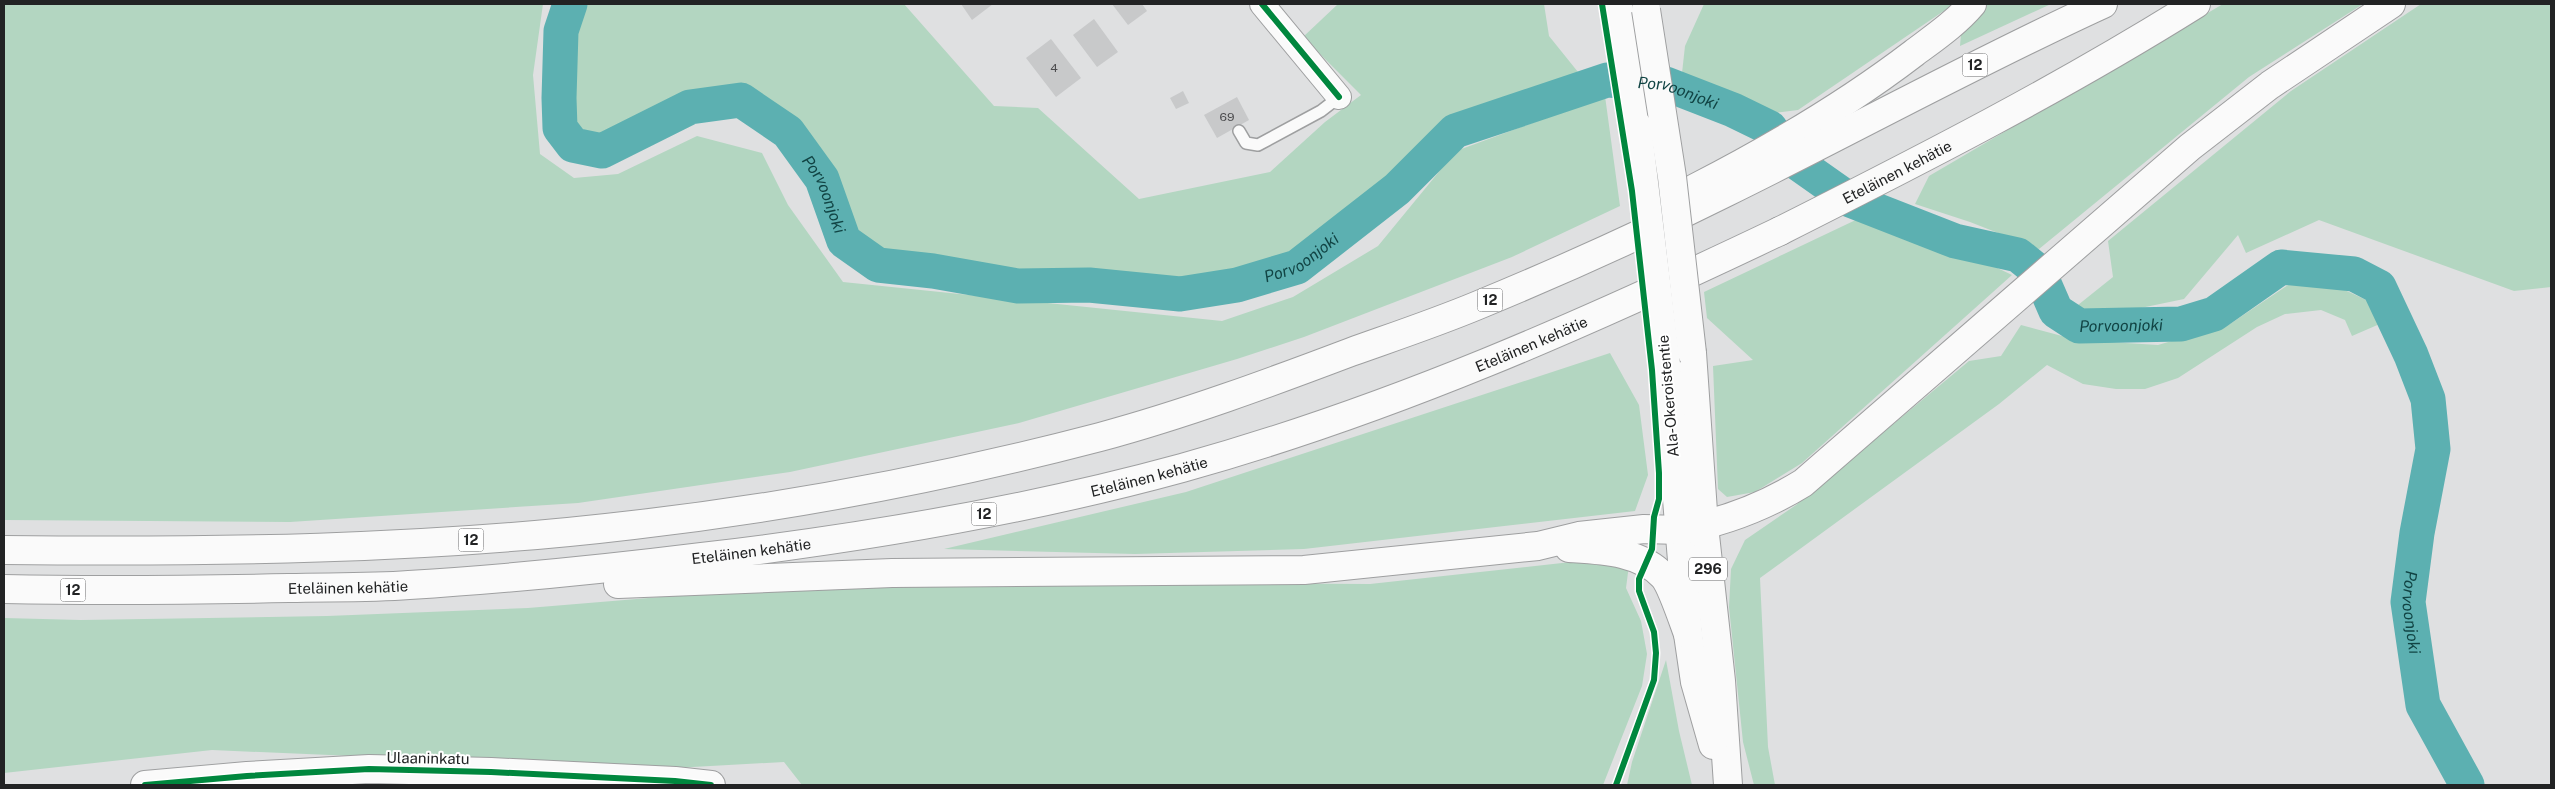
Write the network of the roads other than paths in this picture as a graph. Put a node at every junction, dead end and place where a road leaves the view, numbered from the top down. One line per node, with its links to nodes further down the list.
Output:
1 (1262, 4): 7 (street)
2 (1972, 4): 8 (main road)
3 (2103, 4): 8 (main road, 12)
4 (2196, 4): 14 (main road, Eteläinen kehätie / 12)
5 (2391, 4): 10 (main road)
6 (1632, 8): 10 (main road, Ala-Okeroistentie / 296, bridge); 10 (main road, Ala-Okeroistentie / 296, bridge)
7 (1338, 97): 9 (lane)
8 (1840, 120): 12 (main road, 12)
9 (1239, 131)
10 (1692, 528): 11 (main road); 15 (main road, Ala-Okeroistentie / 296); 18 (main road, Ala-Okeroistentie / 296)
11 (1538, 546): 14 (main road); 15 (main road)
12 (4, 550)
13 (4, 589): 14 (main road, Eteläinen kehätie / 12)
14 (142, 592)
15 (1688, 634): 18 (main road, Ala-Okeroistentie / 296)
16 (145, 785): 17 (main road, Ulaaninkatu)
17 (711, 785)
18 (1726, 785)

